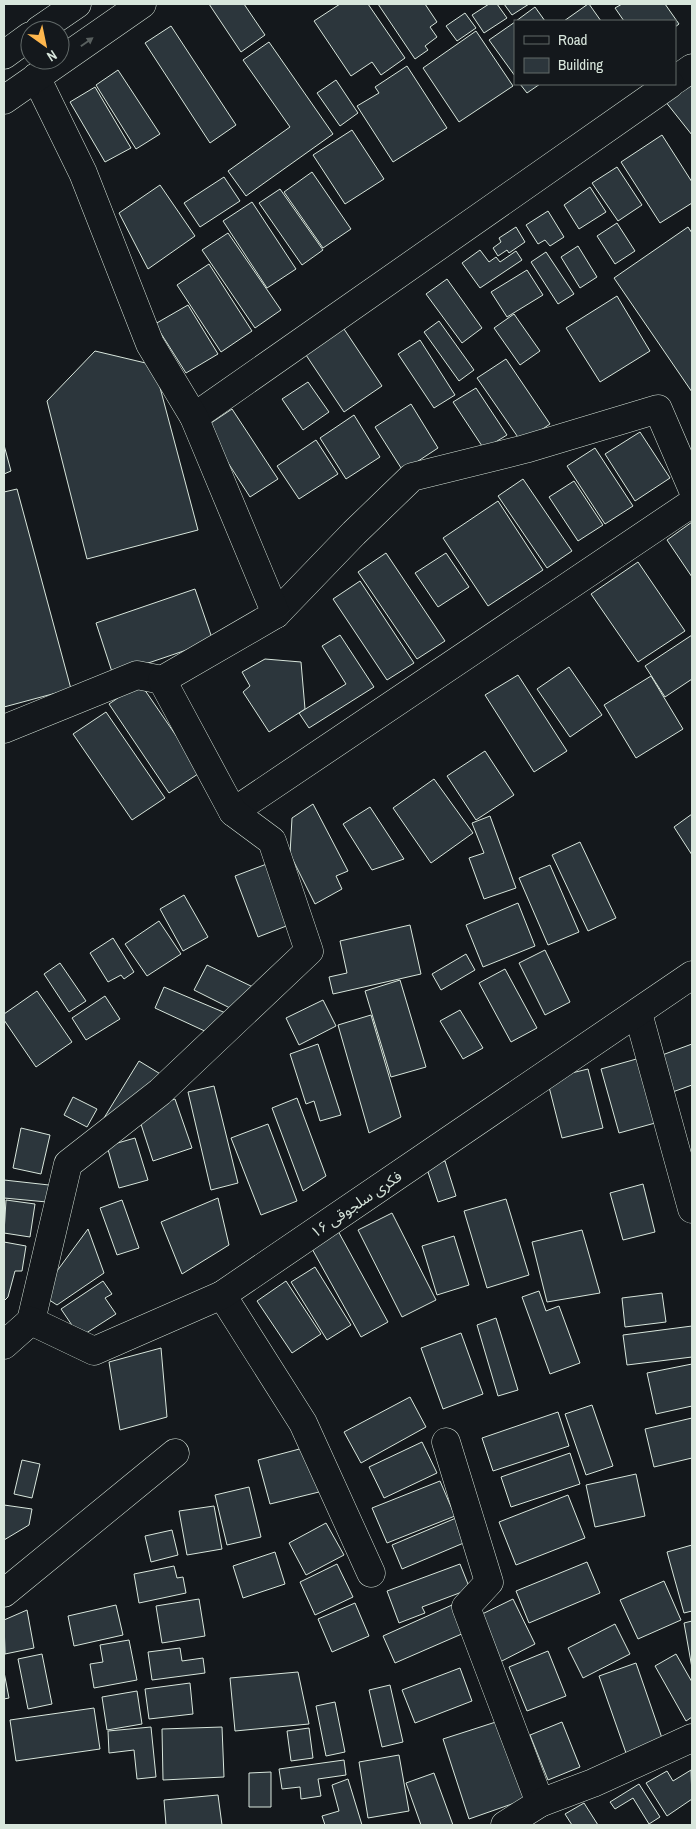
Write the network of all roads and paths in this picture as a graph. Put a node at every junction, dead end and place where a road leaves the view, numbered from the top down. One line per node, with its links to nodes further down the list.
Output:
1 (77, 4): 3 (street)
2 (142, 4): 7 (street, one-way to 2)
3 (54, 20)
4 (20, 43): 5 (street)
5 (4, 55)
6 (692, 68): 8 (street)
7 (36, 77): 10 (street); 11 (street)
8 (676, 79)
9 (669, 85): 11 (street)
10 (4, 100)
11 (194, 416): 14 (street)
12 (692, 488): 14 (street)
13 (692, 502): 17 (street)
14 (276, 614): 15 (street)
15 (162, 680): 16 (street); 17 (street)
16 (4, 729)
17 (233, 812): 22 (street)
18 (692, 975): 19 (street, فکری سلجوقی ۱۶)
19 (638, 1013): 20 (street); 21 (street, فکری سلجوقی ۱۶)
20 (692, 1209)
21 (222, 1295): 22 (street, فکری سلجوقی ۱۶); 26 (street)
22 (31, 1321): 23 (street)
23 (4, 1345)
24 (446, 1442): 29 (street)
25 (175, 1453): 27 (street)
26 (371, 1573)
27 (4, 1593)
28 (692, 1738): 29 (street)
29 (540, 1803): 30 (street)
30 (505, 1825)

